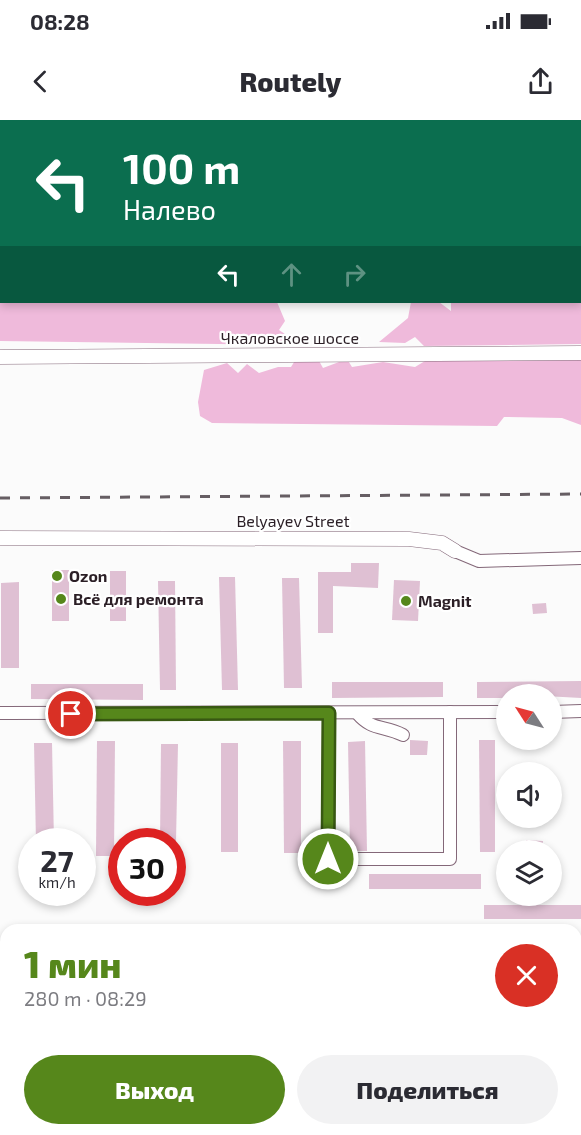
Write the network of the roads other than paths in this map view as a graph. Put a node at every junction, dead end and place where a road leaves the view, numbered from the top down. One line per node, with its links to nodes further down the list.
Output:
1 (581, 353): 2 (street, Чкаловское шоссе)
2 (0, 357)
3 (0, 538): 4 (street, Belyayev Street)
4 (455, 551): 5 (street, Belyayev Street)
5 (581, 558)
6 (562, 711): 7 (street)
7 (581, 711)
8 (450, 712): 9 (street); 11 (street); 12 (street)
9 (496, 712)
10 (0, 713): 11 (street)
11 (329, 713): 12 (street)
12 (357, 713): 13 (street)
13 (403, 735)

